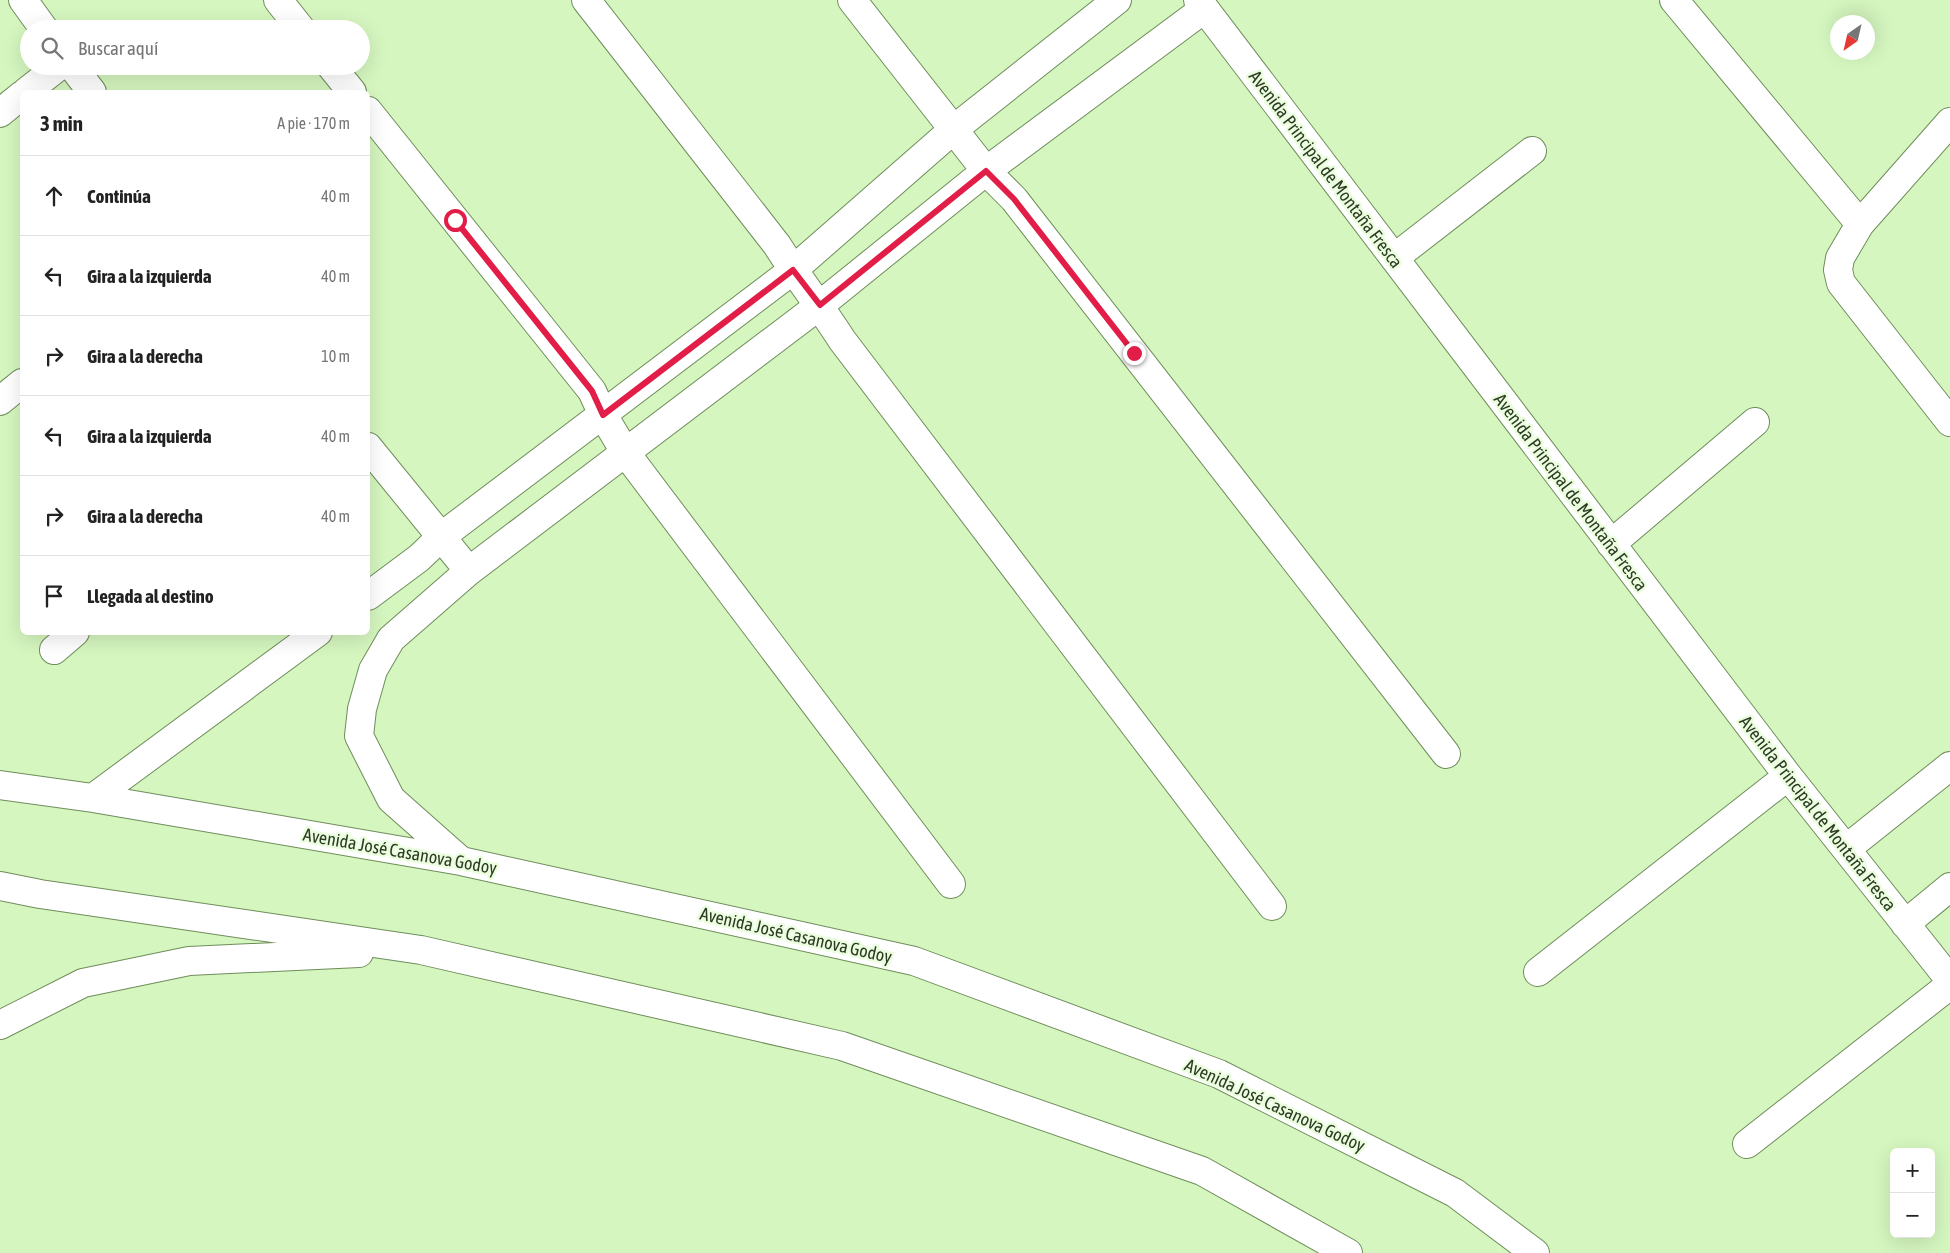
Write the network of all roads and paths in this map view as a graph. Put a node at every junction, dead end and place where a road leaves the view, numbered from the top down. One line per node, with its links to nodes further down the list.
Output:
1 (23, 0): 8 (street)
2 (278, 0): 9 (street)
3 (586, 0): 25 (street)
4 (852, 0): 20 (street)
5 (1117, 0): 20 (street)
6 (1674, 0): 23 (street)
7 (1201, 4): 22 (street); 24 (street, Avenida Principal de Montaña Fresca)
8 (37, 20)
9 (294, 20)
10 (48, 75): 13 (street)
11 (79, 75): 14 (street)
12 (338, 75): 15 (street)
13 (29, 90)
14 (90, 90)
15 (350, 90)
16 (20, 97): 17 (street)
17 (0, 113)
18 (370, 114): 29 (street)
19 (1950, 122): 23 (street)
20 (954, 129): 22 (street); 25 (street)
21 (1532, 151): 24 (street)
22 (986, 171): 26 (street); 41 (street)
23 (1860, 224): 31 (street)
24 (1394, 258): 35 (street, Avenida Principal de Montaña Fresca)
25 (793, 270): 26 (street); 29 (street)
26 (820, 305): 33 (street); 51 (street)
27 (20, 385): 28 (street)
28 (0, 401)
29 (603, 415): 33 (street); 34 (street)
30 (1755, 422): 35 (street)
31 (1950, 422)
32 (370, 449): 34 (street)
33 (625, 452): 36 (street); 48 (street)
34 (442, 536): 36 (street); 37 (street)
35 (1611, 544): 43 (street, Avenida Principal de Montaña Fresca)
36 (469, 571): 47 (street)
37 (370, 595)
38 (72, 635): 40 (street)
39 (314, 635): 45 (street)
40 (54, 650)
41 (1446, 754)
42 (1950, 766): 46 (street)
43 (1788, 776): 46 (street, Avenida Principal de Montaña Fresca); 54 (street)
44 (0, 785): 45 (street, Avenida José Casanova Godoy)
45 (93, 798): 47 (street, Avenida José Casanova Godoy)
46 (1846, 849): 52 (street, Avenida Principal de Montaña Fresca)
47 (461, 860): 60 (street, Avenida José Casanova Godoy)
48 (951, 884)
49 (0, 886): 53 (street)
50 (1950, 886): 52 (street)
51 (1272, 906)
52 (1905, 924): 55 (street, Avenida Principal de Montaña Fresca)
53 (421, 950): 57 (street); 59 (street)
54 (1538, 972)
55 (1950, 980)
56 (1950, 985): 58 (street)
57 (0, 1024)
58 (1747, 1144)
59 (1348, 1253)
60 (1536, 1253)

